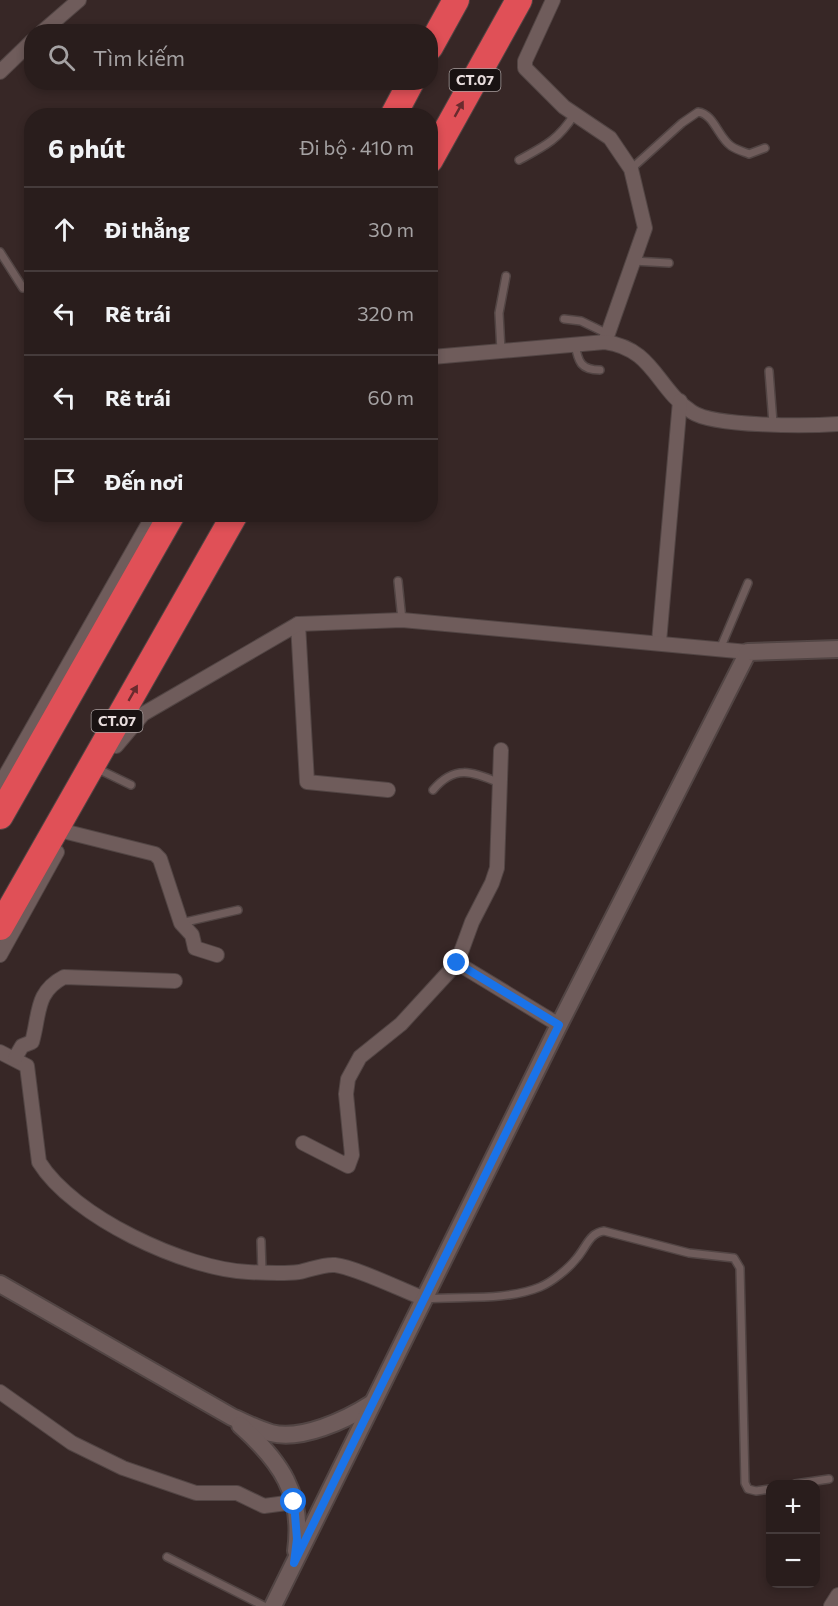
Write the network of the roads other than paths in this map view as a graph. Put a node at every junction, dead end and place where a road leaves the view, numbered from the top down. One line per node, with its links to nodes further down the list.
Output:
1 (79, 0): 5 (street)
2 (456, 0): 6 (highway)
3 (519, 0): 12 (highway, CT.07, one-way to 3)
4 (553, 0): 11 (street)
5 (51, 24)
6 (438, 32)
7 (24, 49): 8 (street)
8 (0, 72)
9 (407, 90): 10 (highway)
10 (397, 108)
11 (574, 115): 14 (lane); 15 (street)
12 (438, 146)
13 (765, 148): 15 (lane)
14 (519, 160)
15 (631, 169): 17 (street)
16 (0, 252): 20 (lane)
17 (633, 261): 18 (lane); 22 (street)
18 (669, 263)
19 (506, 276): 24 (lane)
20 (23, 288)
21 (564, 319): 22 (lane)
22 (607, 338): 23 (street); 28 (street)
23 (575, 344): 24 (street); 26 (lane)
24 (501, 351): 25 (street)
25 (438, 356)
26 (600, 370)
27 (769, 371): 29 (lane)
28 (680, 401): 29 (street); 38 (street)
29 (773, 423): 30 (street)
30 (838, 424)
31 (149, 522): 45 (street)
32 (167, 522): 49 (highway)
33 (230, 522): 53 (highway, CT.07, one-way to 33)
34 (398, 581): 36 (lane)
35 (748, 583): 40 (lane)
36 (402, 620): 37 (street); 38 (street)
37 (298, 624): 43 (street); 47 (street)
38 (659, 642): 40 (street)
39 (838, 649): 41 (street)
40 (720, 650): 41 (street)
41 (748, 652): 58 (street)
42 (501, 750): 44 (street)
43 (100, 770): 46 (lane); 50 (street)
44 (499, 783): 48 (lane); 56 (street)
45 (0, 784)
46 (132, 785)
47 (388, 790)
48 (434, 790)
49 (0, 816)
50 (67, 832): 52 (street); 54 (street)
51 (238, 909): 52 (lane)
52 (181, 923): 55 (street)
53 (0, 927)
54 (0, 955)
55 (217, 955)
56 (457, 963): 58 (street); 61 (street)
57 (175, 981): 60 (street)
58 (559, 1025): 65 (street)
59 (0, 1052): 60 (street)
60 (15, 1058): 63 (street)
61 (303, 1143)
62 (261, 1240): 63 (lane)
63 (262, 1272): 65 (street)
64 (0, 1284): 68 (street)
65 (425, 1299): 67 (street); 71 (lane)
66 (0, 1392): 72 (street)
67 (372, 1404): 68 (street); 74 (street)
68 (232, 1417): 72 (street)
69 (829, 1479): 70 (lane)
70 (820, 1481)
71 (766, 1490)
72 (294, 1502): 74 (street)
73 (167, 1557): 76 (lane)
74 (294, 1563): 77 (street)
75 (838, 1595): 78 (street)
76 (264, 1606)
77 (273, 1606)
78 (831, 1606)

